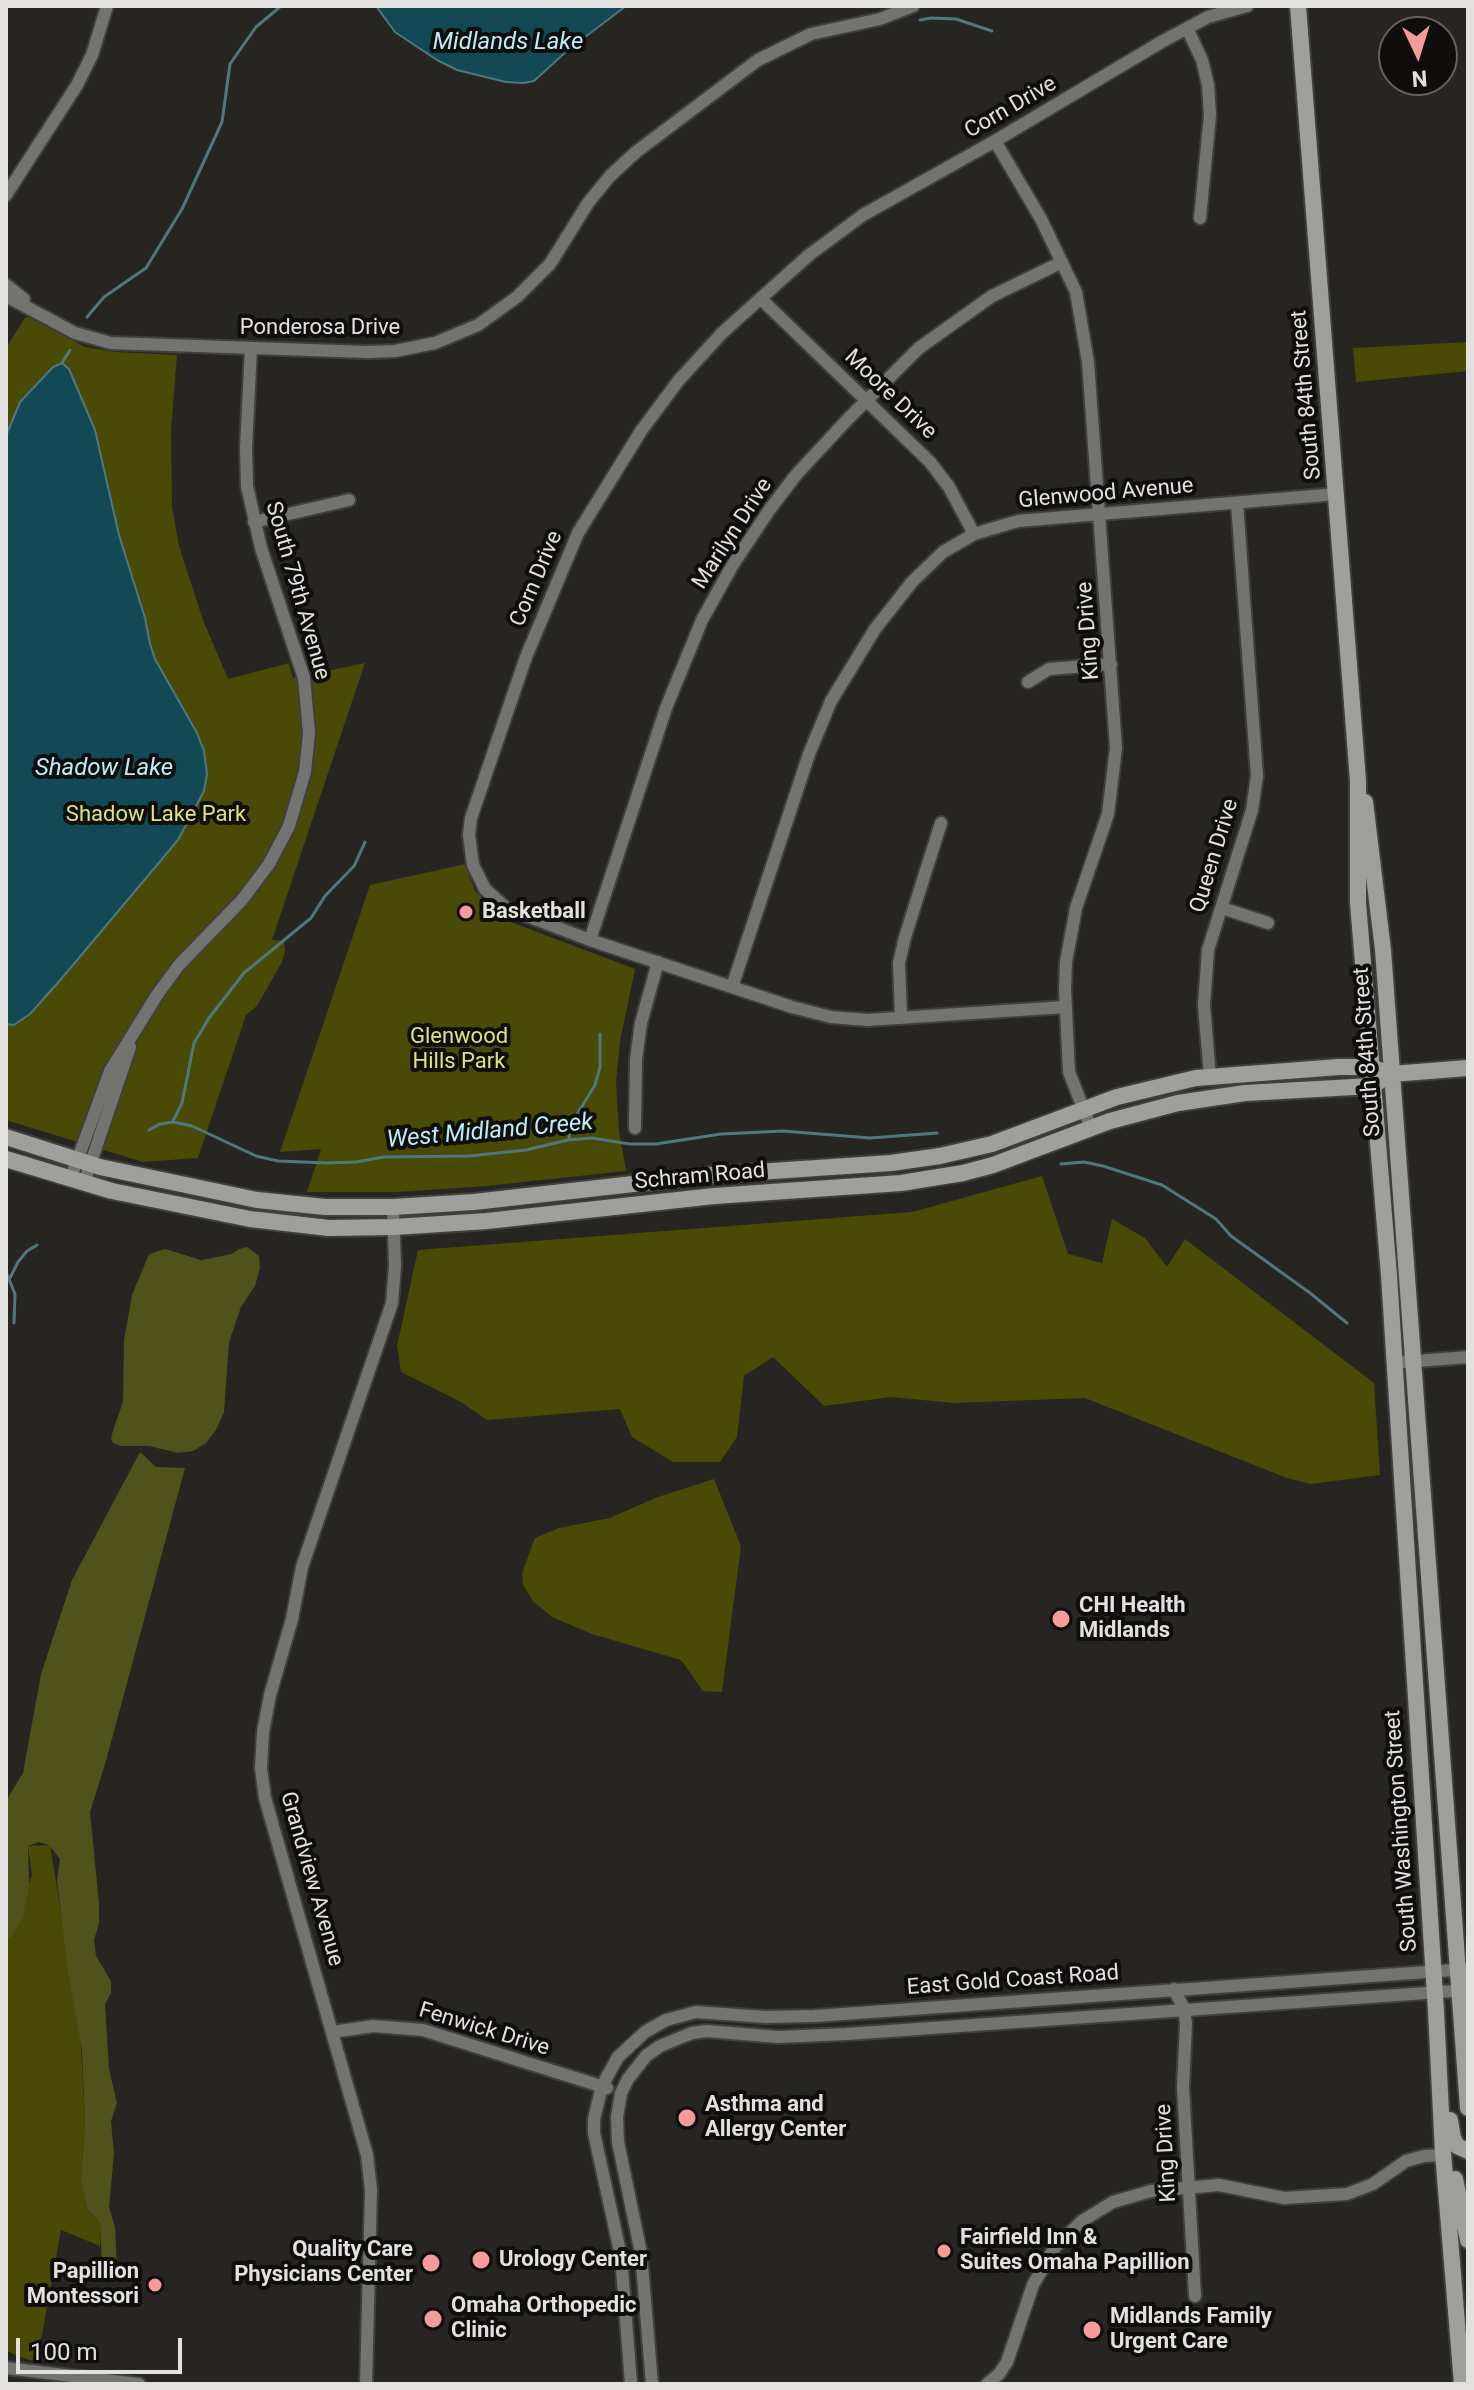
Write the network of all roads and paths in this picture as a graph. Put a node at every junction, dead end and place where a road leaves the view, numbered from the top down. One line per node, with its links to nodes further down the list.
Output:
1 (107, 6): 7 (street)
2 (913, 6): 14 (street, Ponderosa Drive)
3 (1247, 6): 5 (street, Corn Drive)
4 (1298, 6): 16 (main road, South 84th Street)
5 (1187, 28): 6 (street, Corn Drive); 8 (street)
6 (995, 141): 9 (street, King Drive); 12 (street, Corn Drive)
7 (8, 194)
8 (1200, 218)
9 (1062, 262): 15 (street, Marilyn Drive); 19 (street, King Drive)
10 (6, 285): 13 (street, Ponderosa Drive)
11 (6, 296): 13 (street, Ponderosa Drive)
12 (761, 299): 15 (street, Moore Drive); 28 (street, Corn Drive)
13 (41, 314): 14 (street, Ponderosa Drive)
14 (251, 348): 20 (street, South 79th Avenue)
15 (866, 400): 21 (street, Moore Drive); 28 (street, Marilyn Drive)
16 (1337, 494): 18 (street, Glenwood Avenue); 24 (main road, South 84th Street)
17 (349, 500): 20 (street)
18 (1237, 503): 19 (street, Glenwood Avenue); 26 (street, Queen Drive)
19 (1101, 514): 21 (street, Glenwood Avenue); 22 (street, King Drive)
20 (254, 522): 43 (street, South 79th Avenue)
21 (974, 534): 30 (street, Glenwood Avenue)
22 (1111, 664): 23 (street); 31 (street, King Drive)
23 (1028, 682)
24 (1358, 781): 33 (main road, South 84th Street); 35 (main road, South 84th Street)
25 (941, 823): 32 (street)
26 (1222, 908): 27 (street); 36 (street, Queen Drive)
27 (1268, 923)
28 (590, 940): 29 (street, Corn Drive)
29 (658, 962): 30 (street, Corn Drive); 39 (street)
30 (732, 987): 32 (street, Corn Drive)
31 (1065, 1007): 32 (street, Corn Drive); 38 (street, King Drive)
32 (901, 1018)
33 (1371, 1067): 35 (main road, Schram Road); 36 (main road, Schram Road); 37 (main road, South 84th Street)
34 (1468, 1068): 35 (main road, Schram Road)
35 (1391, 1074): 37 (main road, Schram Road); 47 (main road, South 84th Street)
36 (1210, 1076): 38 (main road, Schram Road)
37 (1372, 1086): 40 (main road, Schram Road); 48 (main road, South 84th Street)
38 (1083, 1110): 40 (street, King Drive); 45 (main road, Schram Road)
39 (635, 1128)
40 (1091, 1128): 46 (main road, Schram Road)
41 (6, 1137): 43 (main road, Schram Road)
42 (6, 1159): 44 (main road, Schram Road)
43 (83, 1162): 44 (street, South 79th Avenue); 45 (main road, Schram Road)
44 (77, 1182): 46 (main road, Schram Road)
45 (393, 1207): 46 (street, Grandview Avenue)
46 (394, 1227): 60 (street, Grandview Avenue)
47 (1406, 1274): 50 (main road, South Washington Street)
48 (1389, 1275): 51 (main road, South Washington Street)
49 (1468, 1357): 50 (street)
50 (1412, 1362): 51 (street); 52 (main road, South Washington Street)
51 (1394, 1363): 53 (main road, South Washington Street)
52 (1463, 1969): 53 (street, East Gold Coast Road); 56 (main road, South Washington Street)
53 (1433, 1971): 54 (street, East Gold Coast Road); 57 (main road, South Washington Street)
54 (1190, 1988): 55 (street, East Gold Coast Road); 58 (street, King Drive)
55 (1174, 1989): 58 (street, King Drive); 59 (street, East Gold Coast Road)
56 (1464, 1990): 57 (street, East Gold Coast Road); 65 (main road, South Washington Street)
57 (1435, 1992): 58 (street, East Gold Coast Road); 62 (main road, South Washington Street)
58 (1184, 2009): 61 (street, East Gold Coast Road); 68 (street, King Drive)
59 (846, 2013): 61 (street); 63 (street, East Gold Coast Road)
60 (333, 2032): 63 (street, Fenwick Drive); 73 (street, Grandview Avenue)
61 (847, 2034): 64 (street, East Gold Coast Road)
62 (1438, 2049): 66 (main road); 67 (main road, South Washington Street)
63 (602, 2086): 64 (street, Fenwick Drive); 74 (street)
64 (621, 2093): 75 (street)
65 (1468, 2108)
66 (1468, 2151)
67 (1443, 2155): 68 (street); 69 (main road); 77 (main road, South Washington Street)
68 (1188, 2187): 70 (street, King Drive); 76 (street)
69 (1468, 2240)
70 (1195, 2296)
71 (6, 2368): 72 (street)
72 (139, 2384)
73 (366, 2384)
74 (631, 2384)
75 (652, 2384)
76 (987, 2384)
77 (1462, 2384)

